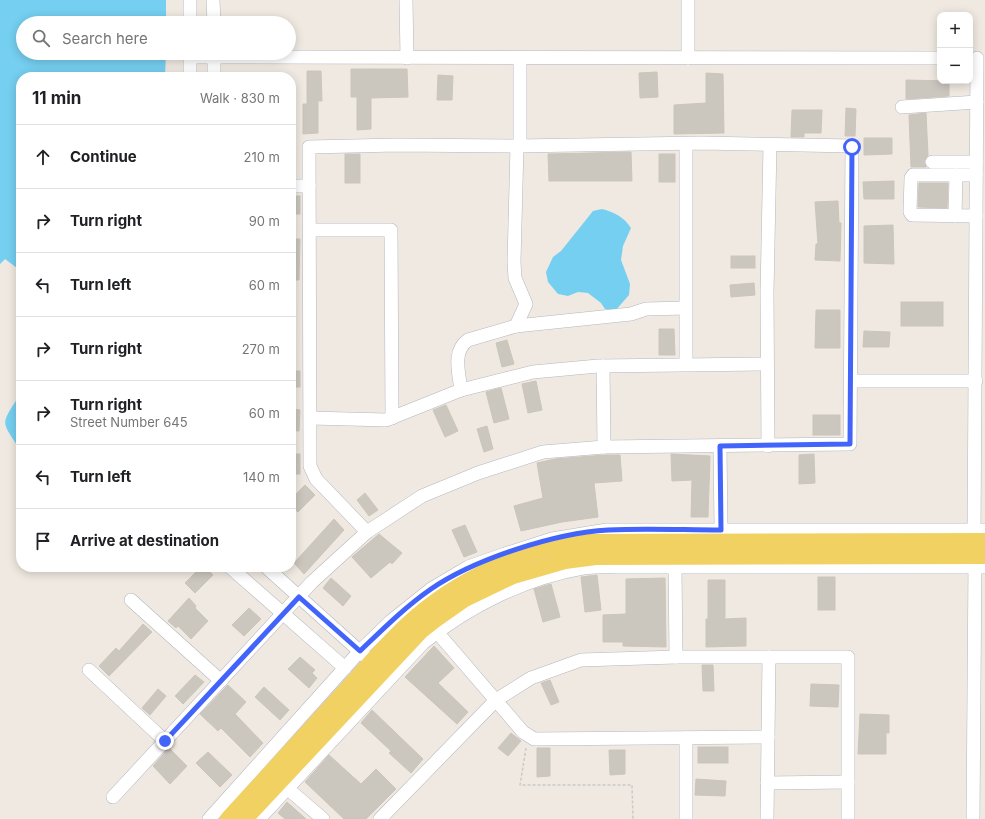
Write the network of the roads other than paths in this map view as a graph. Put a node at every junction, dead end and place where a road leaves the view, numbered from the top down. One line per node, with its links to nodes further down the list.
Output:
1 (190, 0): 5 (street)
2 (213, 0): 6 (street)
3 (406, 0): 8 (street)
4 (688, 0): 10 (street)
5 (190, 16)
6 (214, 16)
7 (296, 56): 8 (street)
8 (407, 58): 9 (street)
9 (520, 58): 10 (street); 21 (street)
10 (688, 58): 11 (street)
11 (937, 58)
12 (977, 58): 17 (street)
13 (190, 60): 15 (street)
14 (214, 60): 16 (street)
15 (190, 72)
16 (214, 72)
17 (977, 102): 18 (street); 23 (street)
18 (902, 107)
19 (686, 144): 20 (street); 21 (street); 31 (street)
20 (770, 145): 34 (street); 36 (street)
21 (518, 146): 26 (street); 32 (street)
22 (932, 162): 23 (street)
23 (976, 169): 24 (street); 27 (street)
24 (956, 175): 28 (street); 28 (street)
25 (296, 186): 26 (street)
26 (309, 186): 30 (street)
27 (980, 189): 29 (street)
28 (955, 216): 29 (street)
29 (976, 216): 37 (street)
30 (310, 230): 39 (street); 40 (street)
31 (685, 308): 32 (street); 33 (street)
32 (516, 326): 38 (street)
33 (686, 364): 34 (street); 35 (street)
34 (767, 364): 43 (street)
35 (603, 366): 38 (street); 44 (street)
36 (851, 381): 37 (street); 43 (street)
37 (976, 381): 41 (street)
38 (461, 390): 40 (street)
39 (310, 418): 40 (street); 46 (street)
40 (392, 418)
41 (980, 424): 47 (street)
42 (720, 446): 43 (street); 44 (street); 45 (street)
43 (768, 446)
44 (604, 447): 46 (street)
45 (721, 530): 47 (street); 54 (street)
46 (367, 532): 52 (street)
47 (980, 549): 48 (street); 57 (main road); 71 (main road); 78 (street)
48 (675, 567): 53 (street); 55 (street)
49 (238, 572): 52 (street)
50 (269, 572): 52 (street)
51 (131, 600): 60 (street)
52 (290, 606): 54 (street); 58 (street); 60 (street)
53 (437, 632): 61 (street); 67 (street)
54 (360, 651): 57 (street); 58 (street)
55 (676, 657): 56 (street); 61 (street)
56 (769, 657): 62 (street); 65 (street)
57 (372, 662): 70 (main road)
58 (345, 668): 69 (street)
59 (89, 670): 64 (street)
60 (221, 681): 64 (street)
61 (496, 700): 63 (street); 74 (street)
62 (768, 737): 63 (street); 66 (street)
63 (686, 738): 75 (street)
64 (165, 741): 68 (street)
65 (848, 782): 66 (street); 77 (street)
66 (767, 783): 76 (street)
67 (287, 788): 72 (street); 73 (street)
68 (113, 797)
69 (209, 819)
70 (228, 819)
71 (245, 819)
72 (258, 819)
73 (323, 819)
74 (380, 819)
75 (686, 819)
76 (767, 819)
77 (848, 819)
78 (973, 819)

